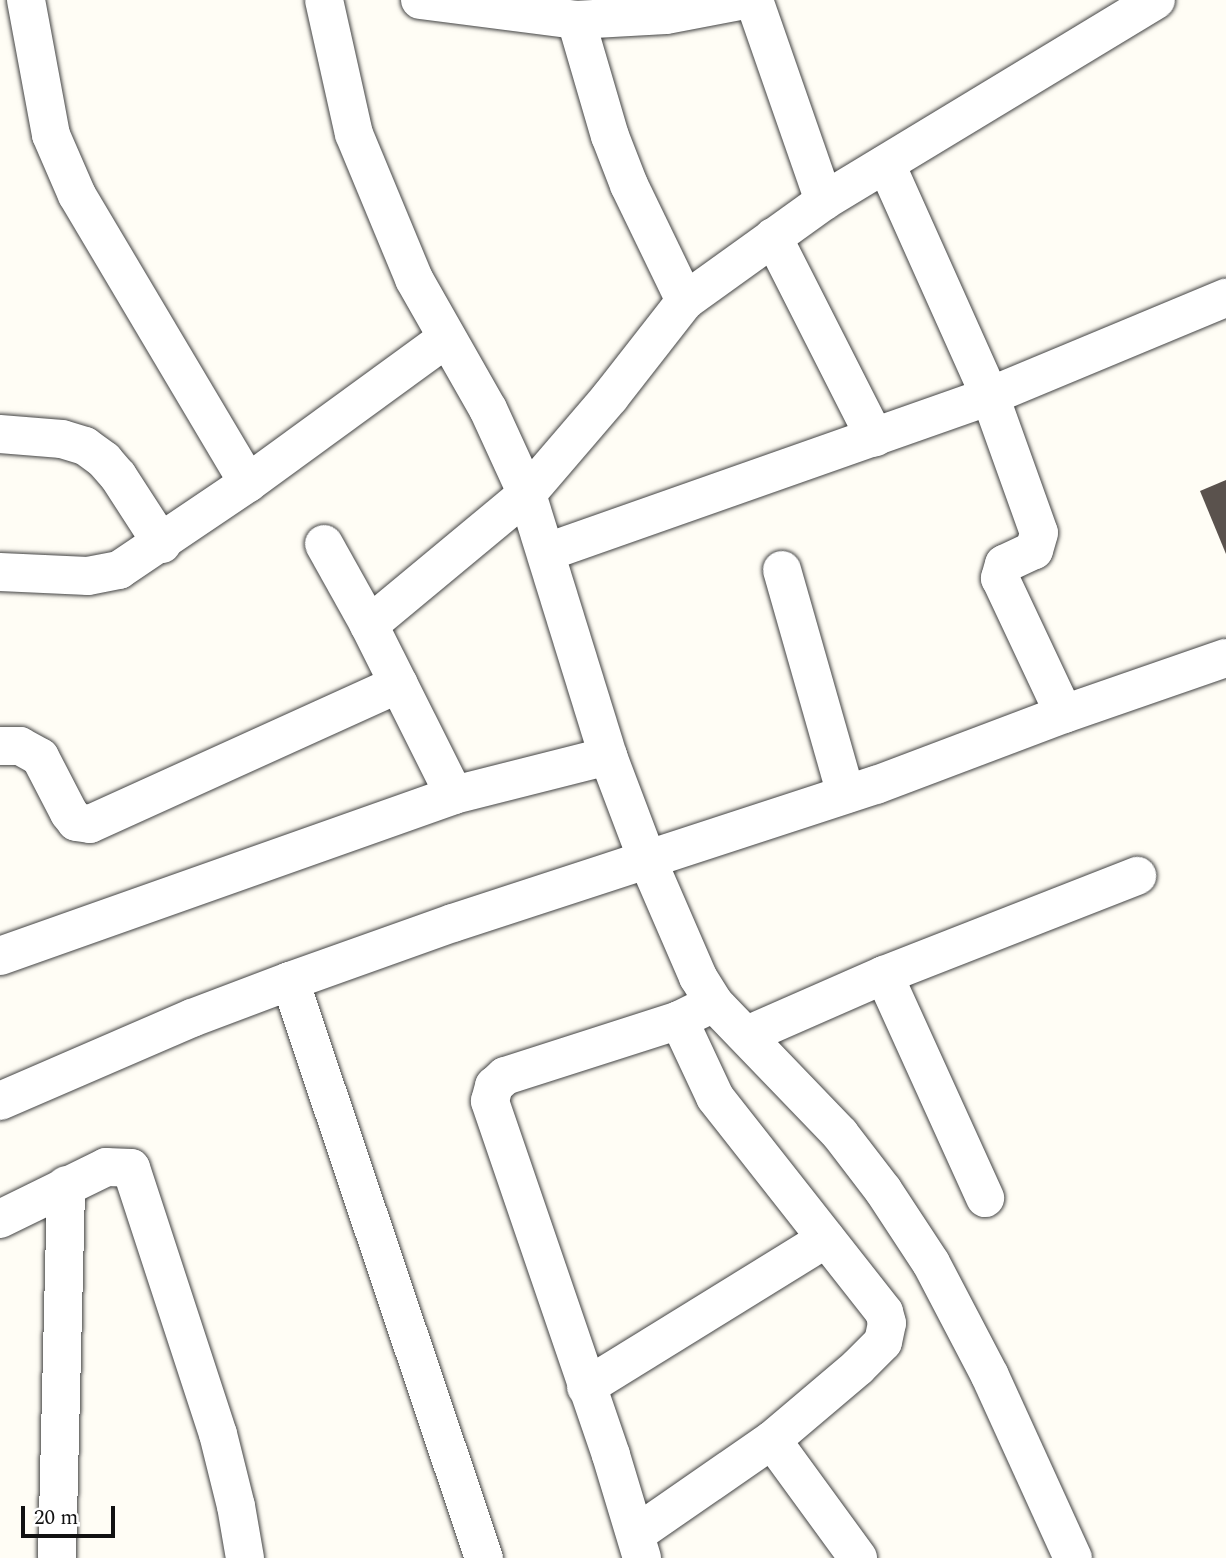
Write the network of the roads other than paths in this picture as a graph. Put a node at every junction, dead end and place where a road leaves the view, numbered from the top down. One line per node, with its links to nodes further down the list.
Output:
1 (26, 0): 18 (street)
2 (324, 0): 14 (street)
3 (420, 0): 8 (street)
4 (745, 0): 7 (street)
5 (754, 0): 10 (street)
6 (1156, 0): 9 (street)
7 (629, 9): 8 (street)
8 (576, 20): 13 (street)
9 (886, 164): 10 (street); 15 (street)
10 (824, 201): 11 (street)
11 (773, 237): 13 (street); 17 (street)
12 (1226, 298): 15 (street)
13 (685, 301): 19 (street)
14 (447, 338): 18 (street); 19 (street)
15 (990, 396): 17 (street); 28 (street)
16 (0, 434): 20 (street)
17 (875, 438): 22 (street)
18 (248, 483): 20 (street)
19 (527, 494): 22 (street); 25 (street)
20 (162, 544): 24 (street)
21 (324, 544): 25 (street)
22 (547, 552): 30 (street)
23 (782, 570): 31 (street)
24 (0, 572)
25 (369, 625): 27 (street)
26 (1226, 658): 28 (street)
27 (399, 684): 29 (street); 32 (street)
28 (1064, 714): 31 (street)
29 (0, 746)
30 (607, 756): 32 (street); 33 (street)
31 (846, 794): 33 (street)
32 (454, 795): 35 (street)
33 (647, 859): 37 (street); 38 (street)
34 (1137, 876): 36 (street)
35 (0, 956)
36 (884, 975): 40 (street); 43 (street)
37 (290, 981): 41 (street); 51 (street)
38 (714, 1003): 39 (street); 40 (street)
39 (679, 1020): 45 (street); 46 (street)
40 (747, 1035): 53 (street)
41 (0, 1101)
42 (66, 1185): 44 (street); 49 (street); 50 (street)
43 (985, 1198)
44 (0, 1219)
45 (826, 1239): 46 (street); 47 (street)
46 (586, 1387): 48 (street)
47 (772, 1440): 48 (street); 52 (street)
48 (639, 1546)
49 (57, 1558)
50 (244, 1558)
51 (484, 1558)
52 (858, 1558)
53 (1073, 1558)

